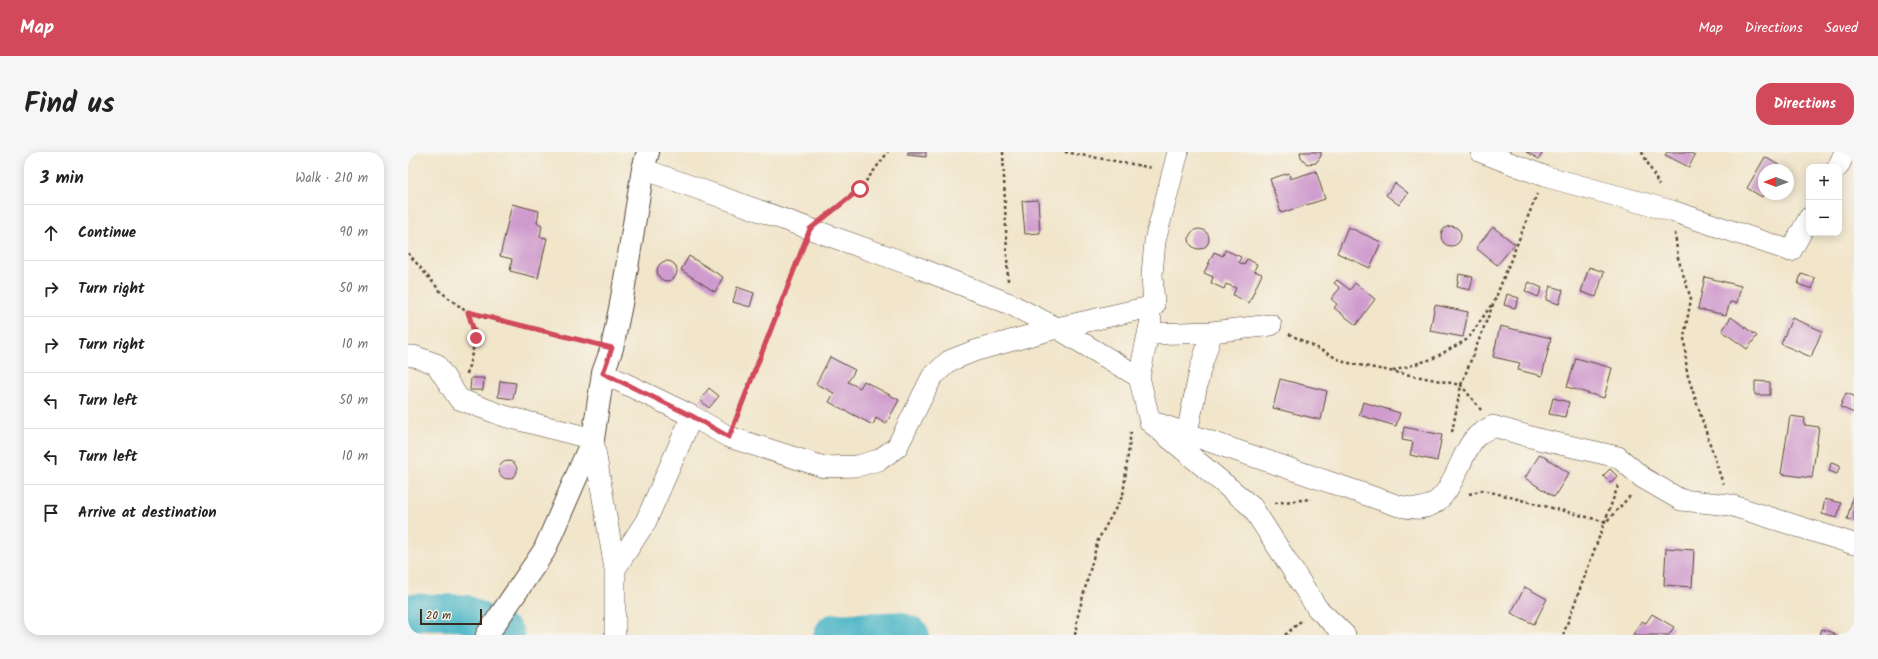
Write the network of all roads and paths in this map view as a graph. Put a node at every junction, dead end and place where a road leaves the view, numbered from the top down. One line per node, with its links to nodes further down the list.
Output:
1 (888, 152): 14 (path)
2 (1003, 152): 17 (path)
3 (1066, 152): 10 (path)
4 (1178, 152): 10 (street)
5 (1481, 152): 11 (street)
6 (1642, 152): 12 (path)
7 (1845, 152): 9 (street)
8 (646, 160): 14 (street); 24 (street)
9 (1839, 164)
10 (1173, 172): 18 (street)
11 (1544, 176): 12 (street); 16 (path)
12 (1672, 211): 13 (street); 40 (path)
13 (1806, 224)
14 (810, 229): 17 (street); 35 (path)
15 (408, 252): 19 (path)
16 (1495, 300): 26 (path); 29 (path)
17 (1010, 304): 21 (street)
18 (1154, 306): 21 (street); 23 (street)
19 (468, 312): 24 (path); 30 (path)
20 (1271, 325): 22 (street); 26 (path)
21 (1057, 328): 28 (street); 35 (street)
22 (1212, 332): 23 (street); 34 (street)
23 (1149, 334): 28 (street)
24 (612, 348): 27 (street)
25 (408, 356): 30 (street)
26 (1392, 371): 29 (path)
27 (603, 373): 31 (street); 37 (street)
28 (1139, 377): 32 (street)
29 (1461, 385): 33 (path); 36 (path)
30 (459, 399): 37 (street)
31 (692, 416): 35 (street); 43 (street)
32 (1141, 423): 34 (street); 44 (street); 47 (path)
33 (1493, 426): 34 (street); 38 (street)
34 (1187, 433)
35 (729, 437)
36 (1452, 438)
37 (593, 439): 43 (street); 45 (street)
38 (1638, 486): 40 (street); 41 (path); 41 (path)
39 (1462, 496): 41 (path)
40 (1730, 505): 42 (street)
41 (1606, 522): 48 (path)
42 (1854, 544)
43 (615, 569): 46 (street)
44 (1347, 634)
45 (488, 635)
46 (615, 635)
47 (1075, 635)
48 (1563, 635)

